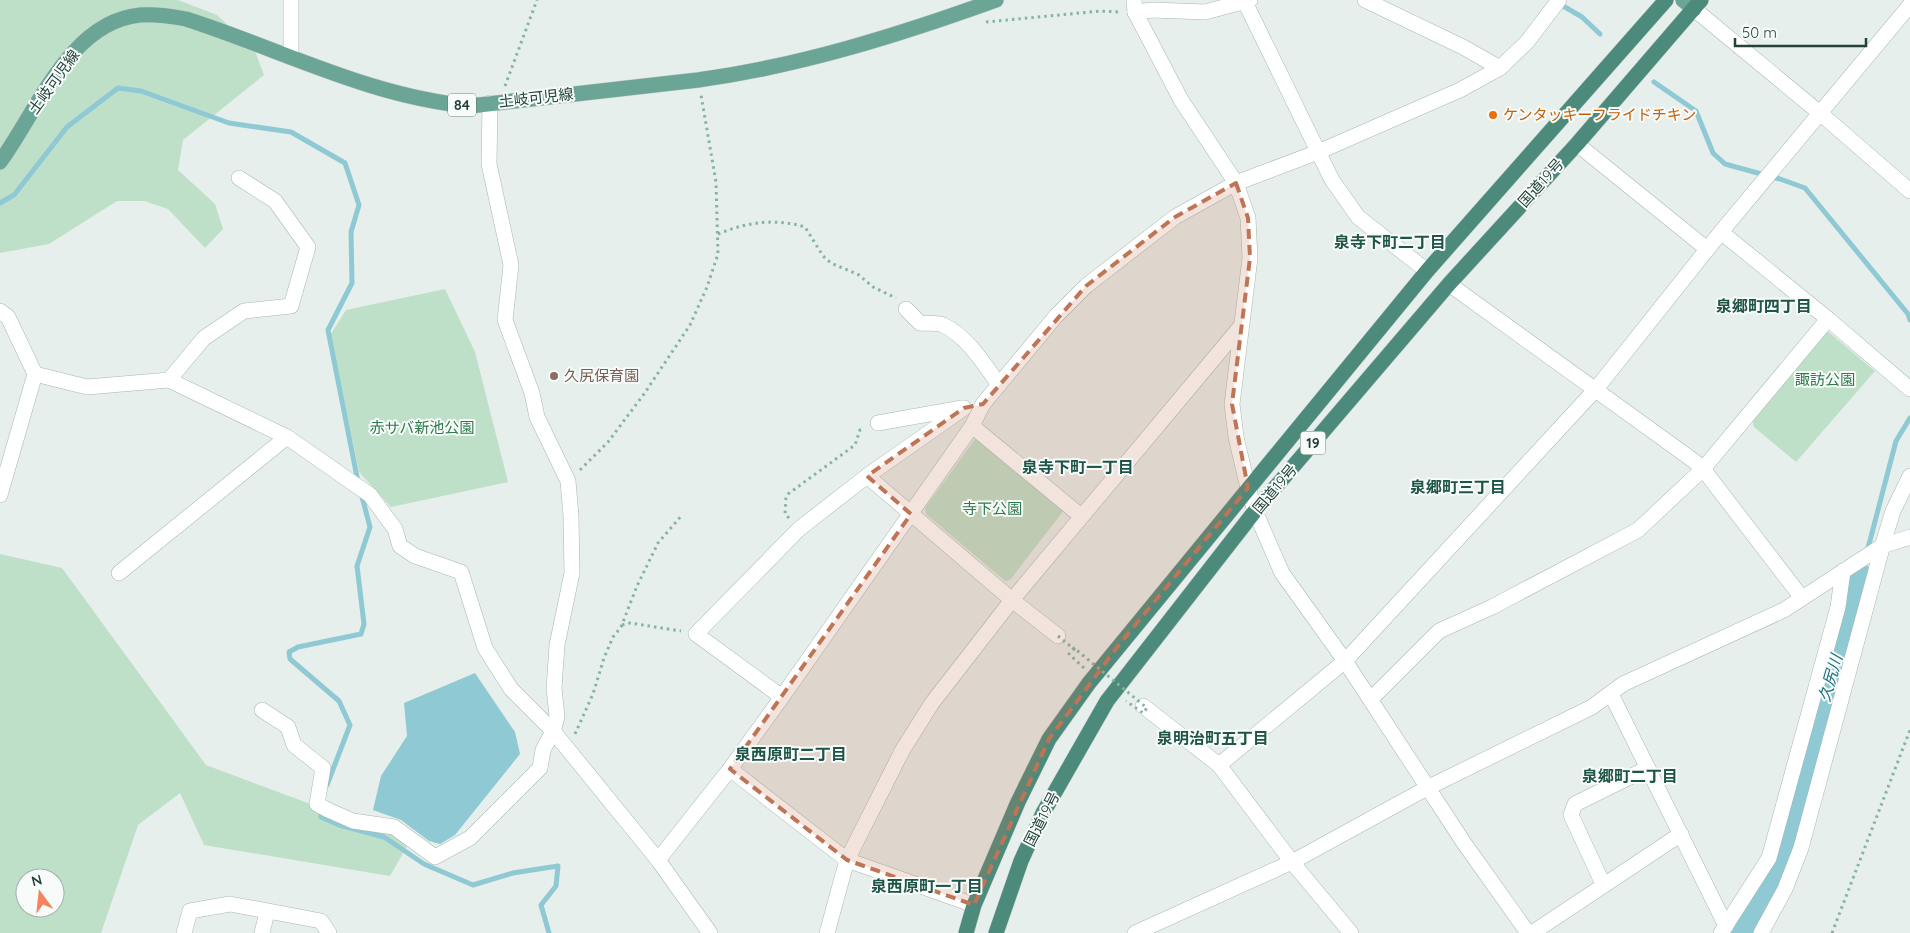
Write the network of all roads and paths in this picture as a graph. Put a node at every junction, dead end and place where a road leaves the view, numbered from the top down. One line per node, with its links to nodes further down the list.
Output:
1 (291, 0): 12 (street)
2 (537, 0): 15 (path)
3 (996, 0): 11 (main road, 土岐可児線 / 84)
4 (1365, 0): 13 (street)
5 (1666, 0): 26 (highway, 国道19号 / 19)
6 (1248, 1): 9 (street); 18 (street)
7 (1692, 3): 16 (street); 17 (highway, 国道19号 / 19)
8 (1910, 5): 16 (street)
9 (1134, 6): 11 (path); 21 (street)
10 (1555, 6): 13 (street)
11 (955, 14): 14 (main road, 土岐可児線 / 84)
12 (291, 56): 15 (main road, 土岐可児線 / 84); 19 (main road, 土岐可児線 / 84)
13 (1500, 68): 18 (street)
14 (698, 80): 15 (main road, 土岐可児線 / 84); 24 (path)
15 (496, 102): 45 (street)
16 (1821, 114): 22 (street); 23 (street)
17 (1578, 144): 25 (street); 27 (highway, 国道19号 / 19)
18 (1318, 152): 21 (street); 26 (street)
19 (0, 162)
20 (239, 178): 33 (street)
21 (1236, 183): 31 (street); 34 (street)
22 (1910, 191)
23 (1721, 232): 25 (street); 30 (street)
24 (718, 234): 28 (path); 45 (path)
25 (1707, 250): 35 (street)
26 (1428, 272): 46 (highway, 国道19号 / 19)
27 (1449, 284): 35 (street); 48 (highway, 国道19号 / 19)
28 (906, 309): 34 (street)
29 (0, 311): 32 (street)
30 (1828, 318): 36 (street); 42 (street)
31 (1241, 326): 46 (street); 51 (street)
32 (35, 374): 33 (street); 47 (street)
33 (169, 380): 41 (street)
34 (999, 385): 37 (street)
35 (1596, 389): 42 (street); 62 (street)
36 (1910, 389)
37 (982, 404): 38 (street); 40 (street)
38 (964, 408): 39 (street); 43 (street)
39 (878, 423): 52 (path)
40 (972, 426): 49 (street); 51 (street)
41 (287, 437): 56 (street); 71 (street)
42 (1703, 469): 57 (street); 66 (street)
43 (867, 476): 49 (street); 52 (street)
44 (1910, 476): 54 (street)
45 (568, 481): 71 (street)
46 (1248, 488): 48 (street); 82 (highway, 国道19号 / 19)
47 (0, 494)
48 (1255, 511): 62 (street); 91 (highway, 国道19号 / 19)
49 (911, 514): 58 (street); 65 (street)
50 (682, 515): 59 (path)
51 (1081, 516): 58 (street)
52 (799, 529): 60 (street)
53 (1910, 537): 54 (street)
54 (1882, 546): 55 (street); 95 (street)
55 (1843, 571): 57 (street); 84 (street)
56 (119, 573)
57 (1802, 598): 64 (street)
58 (1012, 600): 61 (street); 79 (street)
59 (622, 625): 60 (path); 72 (path)
60 (696, 634): 65 (street)
61 (1058, 636): 68 (path, bridge)
62 (1345, 661): 66 (street); 73 (street)
63 (1084, 668): 67 (path, bridge)
64 (1611, 694): 74 (street); 76 (street)
65 (782, 697): 75 (street)
66 (1370, 699): 76 (street)
67 (1126, 701)
68 (1142, 706): 73 (street)
69 (262, 710): 71 (street)
70 (1910, 730): 96 (path)
71 (553, 731): 72 (street)
72 (565, 746): 78 (street)
73 (1219, 764): 80 (street)
74 (1648, 768): 77 (street); 81 (street)
75 (730, 769): 78 (street); 79 (street)
76 (1428, 788): 80 (street); 94 (street)
77 (1681, 834): 81 (street); 84 (street)
78 (658, 860): 88 (street)
79 (847, 860): 82 (street); 89 (street)
80 (1292, 862): 92 (street); 93 (street)
81 (1603, 884): 94 (street)
82 (974, 905): 90 (highway, 国道19号 / 19)
83 (267, 912): 85 (street); 86 (street); 87 (street)
84 (1724, 929)
85 (184, 933)
86 (262, 933)
87 (329, 933)
88 (710, 933)
89 (827, 933)
90 (966, 933)
91 (996, 933)
92 (1135, 933)
93 (1351, 933)
94 (1530, 933)
95 (1761, 933)
96 (1832, 933)

